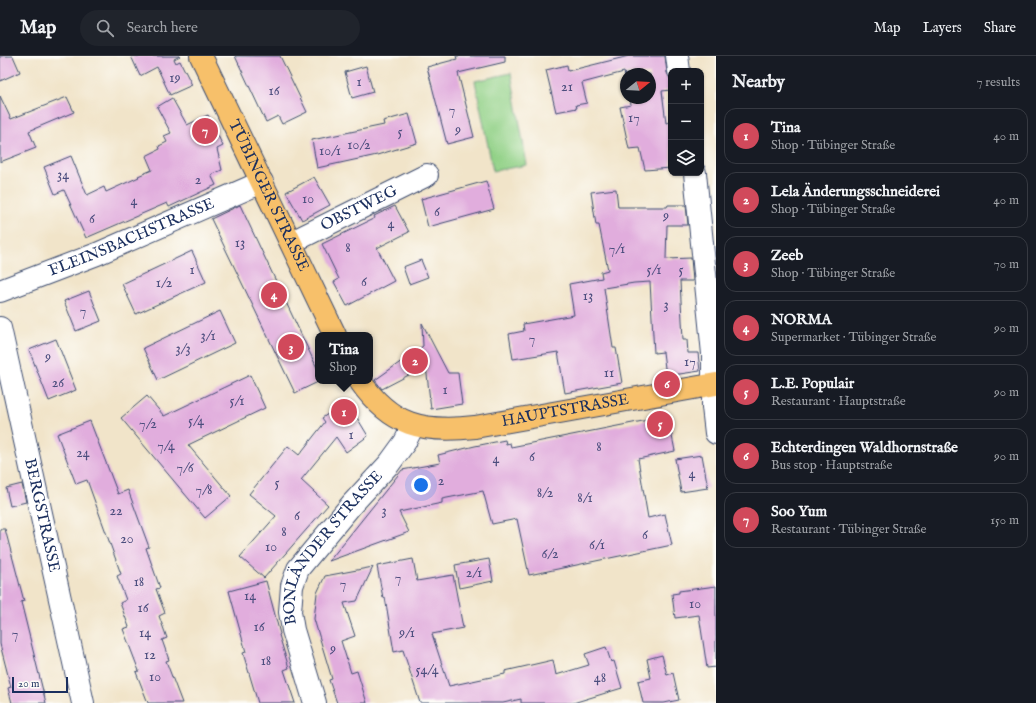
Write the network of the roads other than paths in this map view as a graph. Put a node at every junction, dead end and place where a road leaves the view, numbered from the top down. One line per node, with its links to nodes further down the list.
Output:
1 (201, 56): 6 (main road, TÜBINGER STRASSE)
2 (677, 56): 3 (street)
3 (679, 68)
4 (427, 175): 7 (street, OBSTWEG)
5 (695, 176): 12 (street)
6 (262, 182): 7 (main road, TÜBINGER STRASSE); 8 (street, FLEINSBACHSTRASSE)
7 (292, 242): 10 (main road, TÜBINGER STRASSE)
8 (0, 291)
9 (0, 328): 15 (street, BERGSTRASSE)
10 (334, 332)
11 (363, 384): 13 (main road)
12 (714, 384): 13 (main road, HAUPTSTRASSE); 14 (street)
13 (413, 426): 16 (street, BONLÄNDER STRASSE)
14 (716, 433)
15 (83, 703)
16 (315, 703)

